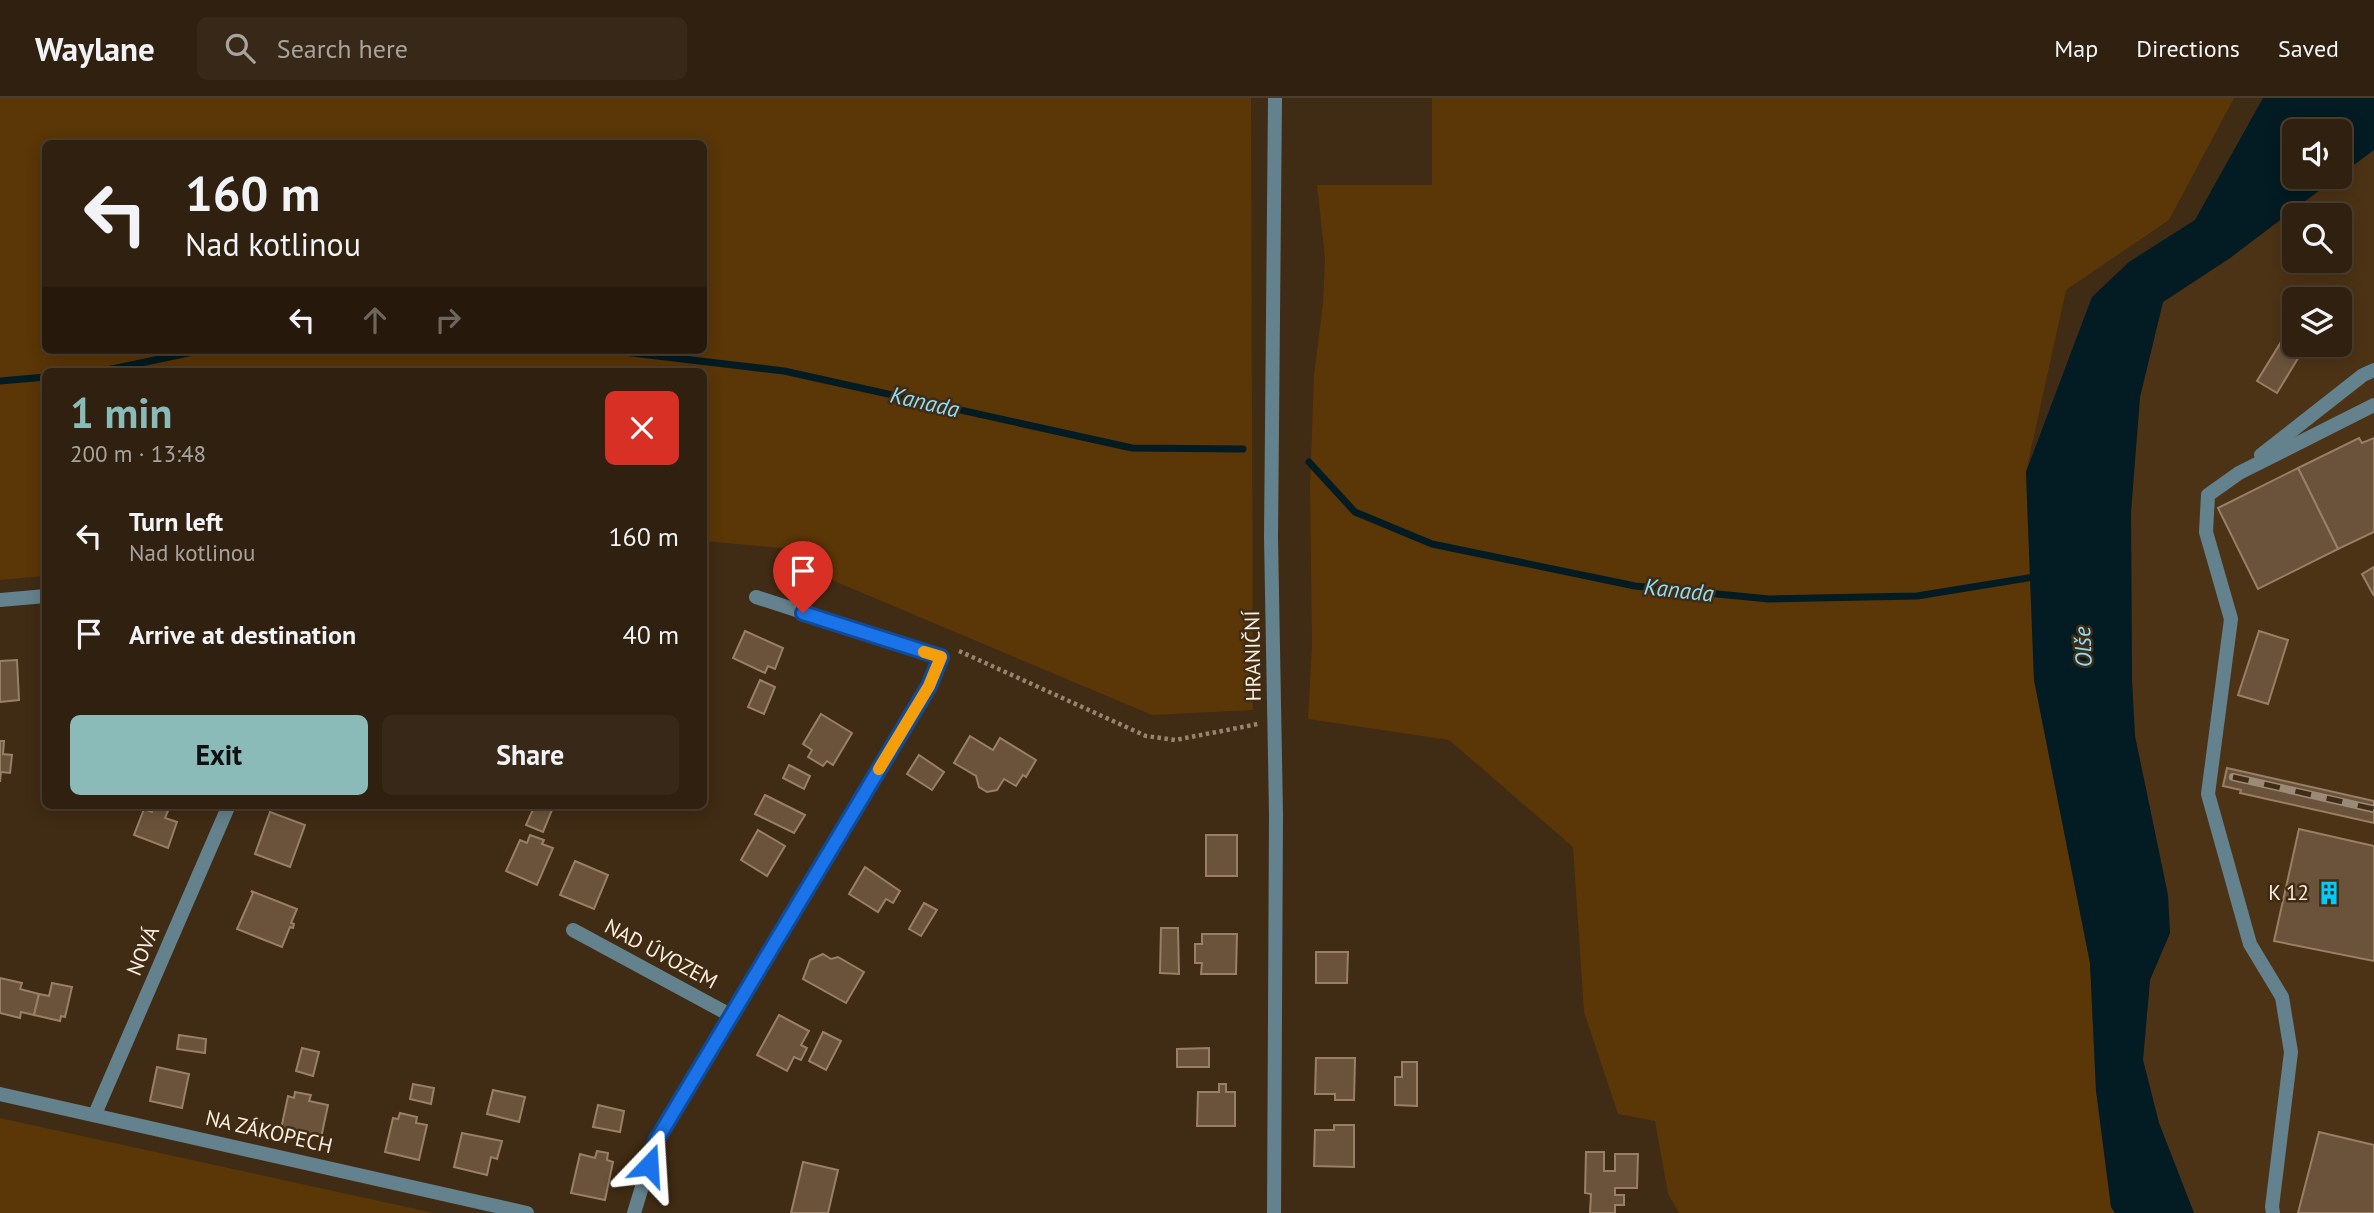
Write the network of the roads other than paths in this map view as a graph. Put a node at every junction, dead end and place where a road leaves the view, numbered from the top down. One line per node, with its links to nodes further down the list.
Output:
1 (1275, 98): 15 (street, HRANIČNÍ)
2 (2374, 370): 4 (street)
3 (2374, 405): 4 (street)
4 (2239, 473): 16 (street)
5 (42, 596): 7 (street)
6 (756, 597): 10 (street, NAD ÚVOZEM)
7 (0, 600)
8 (227, 809): 12 (street, NOVÁ)
9 (573, 930): 10 (street, NAD ÚVOZEM)
10 (730, 1015): 14 (street, NAD ÚVOZEM)
11 (0, 1094): 12 (street, NA ZÁKOPECH)
12 (95, 1114): 13 (street, NA ZÁKOPECH)
13 (527, 1213)
14 (634, 1213)
15 (1274, 1213)
16 (2273, 1213)

